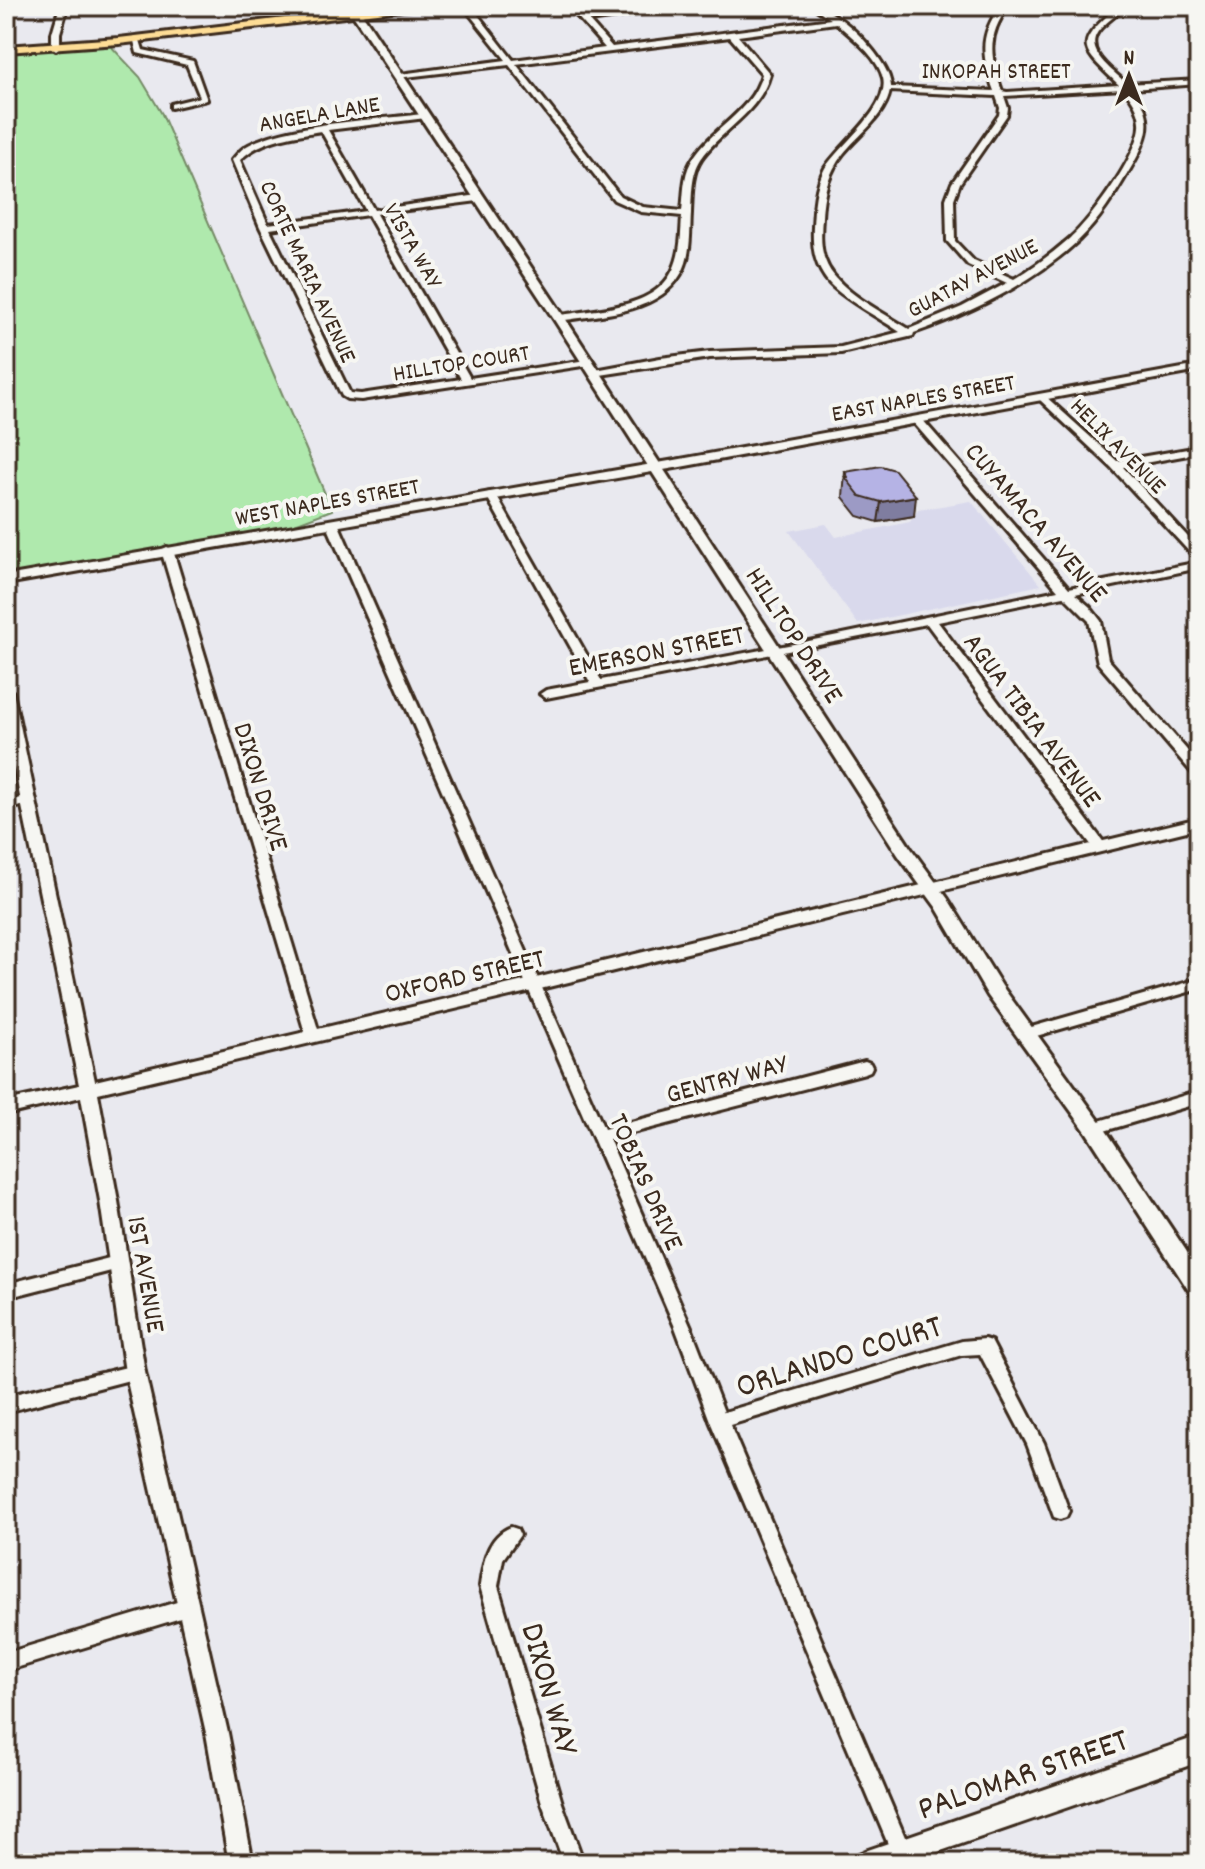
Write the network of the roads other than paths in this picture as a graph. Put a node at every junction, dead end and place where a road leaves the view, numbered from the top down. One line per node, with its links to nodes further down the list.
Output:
1 (64, 6): 14 (street)
2 (411, 6): 9 (main road)
3 (467, 6): 17 (street)
4 (572, 6): 10 (street)
5 (687, 6): 10 (street)
6 (816, 6): 11 (street)
7 (1005, 6): 22 (street)
8 (1122, 6): 20 (street, GUATAY AVENUE)
9 (354, 9): 13 (main road); 18 (main road, HILLTOP DRIVE)
10 (584, 19): 16 (street)
11 (837, 21): 12 (street); 21 (street)
12 (732, 34): 16 (street); 29 (street)
13 (136, 39): 14 (main road); 23 (street)
14 (56, 47): 15 (main road)
15 (6, 49)
16 (610, 49): 17 (street)
17 (513, 62): 18 (street); 29 (street)
18 (400, 76): 24 (main road, HILLTOP DRIVE)
19 (1199, 82): 20 (street, INKOPAH STREET)
20 (1128, 87): 22 (street, INKOPAH STREET); 31 (street, GUATAY AVENUE)
21 (888, 89): 22 (street, INKOPAH STREET); 33 (street)
22 (999, 94): 31 (street)
23 (174, 106)
24 (423, 116): 25 (street, ANGELA LANE); 27 (main road, HILLTOP DRIVE)
25 (324, 130): 26 (street, ANGELA LANE); 28 (street, VISTA WAY)
26 (238, 169): 30 (street, CORTE MARIA AVENUE)
27 (478, 198): 28 (street); 32 (main road, HILLTOP DRIVE)
28 (370, 213): 30 (street); 36 (street, VISTA WAY)
29 (687, 214): 32 (street)
30 (264, 227): 37 (street, CORTE MARIA AVENUE)
31 (1014, 282): 33 (street, GUATAY AVENUE)
32 (559, 318): 34 (main road, HILLTOP DRIVE)
33 (910, 334): 34 (street, GUATAY AVENUE)
34 (590, 368): 36 (street, HILLTOP COURT); 42 (main road, HILLTOP DRIVE)
35 (1199, 368): 38 (street, EAST NAPLES STREET)
36 (467, 381): 37 (street, HILLTOP COURT)
37 (344, 391)
38 (1043, 397): 39 (street, EAST NAPLES STREET); 41 (street, HELIX AVENUE)
39 (917, 420): 42 (street, EAST NAPLES STREET); 49 (street, CUYAMACA AVENUE)
40 (1199, 450): 41 (street)
41 (1115, 465): 46 (street, HELIX AVENUE)
42 (655, 466): 43 (street, WEST NAPLES STREET); 51 (main road, HILLTOP DRIVE)
43 (491, 495): 44 (street, WEST NAPLES STREET); 52 (street)
44 (332, 523): 45 (street, WEST NAPLES STREET); 61 (street, TOBIAS DRIVE)
45 (167, 550): 48 (street, WEST NAPLES STREET); 64 (street, DIXON DRIVE)
46 (1199, 556)
47 (1199, 565): 49 (street, EMERSON STREET)
48 (6, 580)
49 (1066, 592): 50 (street, EMERSON STREET); 55 (street, CUYAMACA AVENUE)
50 (930, 620): 51 (street, EMERSON STREET); 59 (street, AGUA TIBIA AVENUE)
51 (774, 651): 52 (street, EMERSON STREET); 60 (main road, HILLTOP DRIVE)
52 (597, 684): 54 (street, EMERSON STREET)
53 (6, 692): 56 (street, 1ST AVENUE)
54 (546, 694)
55 (1199, 772)
56 (27, 801): 57 (street); 66 (street, 1ST AVENUE)
57 (6, 805)
58 (1199, 823): 59 (street, OXFORD STREET)
59 (1100, 847): 60 (street, OXFORD STREET)
60 (933, 889): 61 (street, OXFORD STREET); 63 (main road, HILLTOP DRIVE)
61 (536, 984): 64 (street, OXFORD STREET); 70 (street, TOBIAS DRIVE)
62 (1199, 984): 63 (street)
63 (1026, 1034): 69 (main road, HILLTOP DRIVE)
64 (313, 1036): 66 (street, OXFORD STREET)
65 (865, 1067): 70 (street, GENTRY WAY)
66 (87, 1089): 68 (street, OXFORD STREET); 71 (street, 1ST AVENUE)
67 (1199, 1097): 69 (street)
68 (6, 1108)
69 (1094, 1128): 72 (main road, HILLTOP DRIVE)
70 (599, 1136): 76 (street, TOBIAS DRIVE)
71 (117, 1263): 73 (street); 74 (street, 1ST AVENUE)
72 (1199, 1287)
73 (6, 1291)
74 (135, 1372): 75 (street); 79 (street, 1ST AVENUE)
75 (6, 1404)
76 (719, 1421): 77 (street, ORLANDO COURT); 82 (street, TOBIAS DRIVE)
77 (1060, 1511)
78 (511, 1535): 84 (street, DIXON WAY)
79 (187, 1608): 80 (street); 83 (street, 1ST AVENUE)
80 (6, 1662)
81 (1199, 1749): 82 (main road, PALOMAR STREET)
82 (904, 1857): 85 (main road, PALOMAR STREET)
83 (241, 1863)
84 (574, 1863)
85 (868, 1863)

